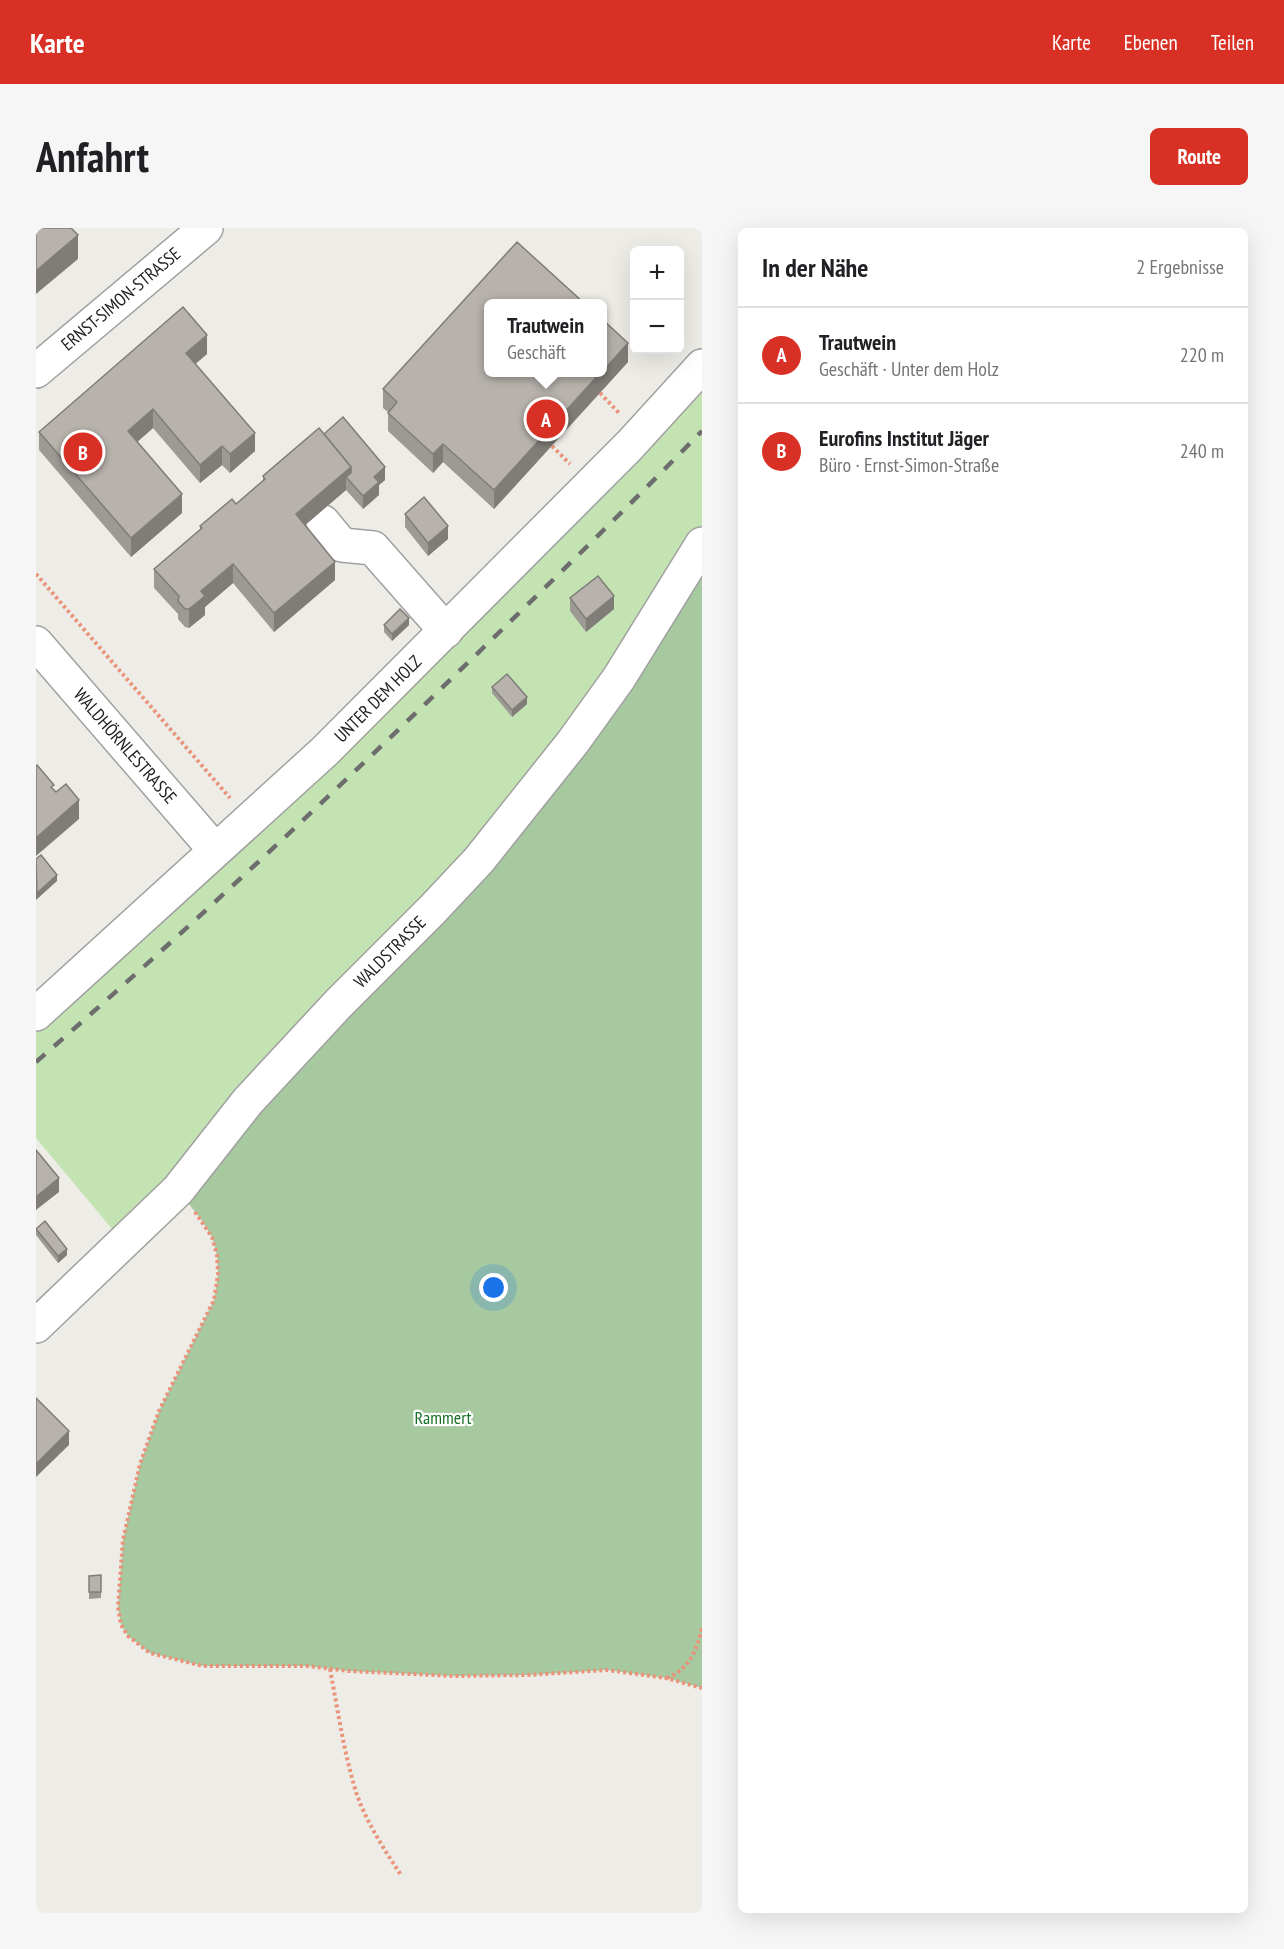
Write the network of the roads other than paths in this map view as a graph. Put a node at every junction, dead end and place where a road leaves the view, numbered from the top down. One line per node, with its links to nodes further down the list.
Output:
1 (206, 228): 3 (street, ERNST-SIMON-STRASSE)
2 (702, 366): 6 (street, UNTER DEM HOLZ)
3 (36, 371)
4 (323, 522): 6 (street)
5 (702, 544): 10 (street, WALDSTRASSE)
6 (446, 631): 8 (street, UNTER DEM HOLZ)
7 (36, 643): 8 (street, WALDHÖRNLESTRASSE)
8 (214, 850): 9 (street, UNTER DEM HOLZ)
9 (36, 1014)
10 (36, 1326)

